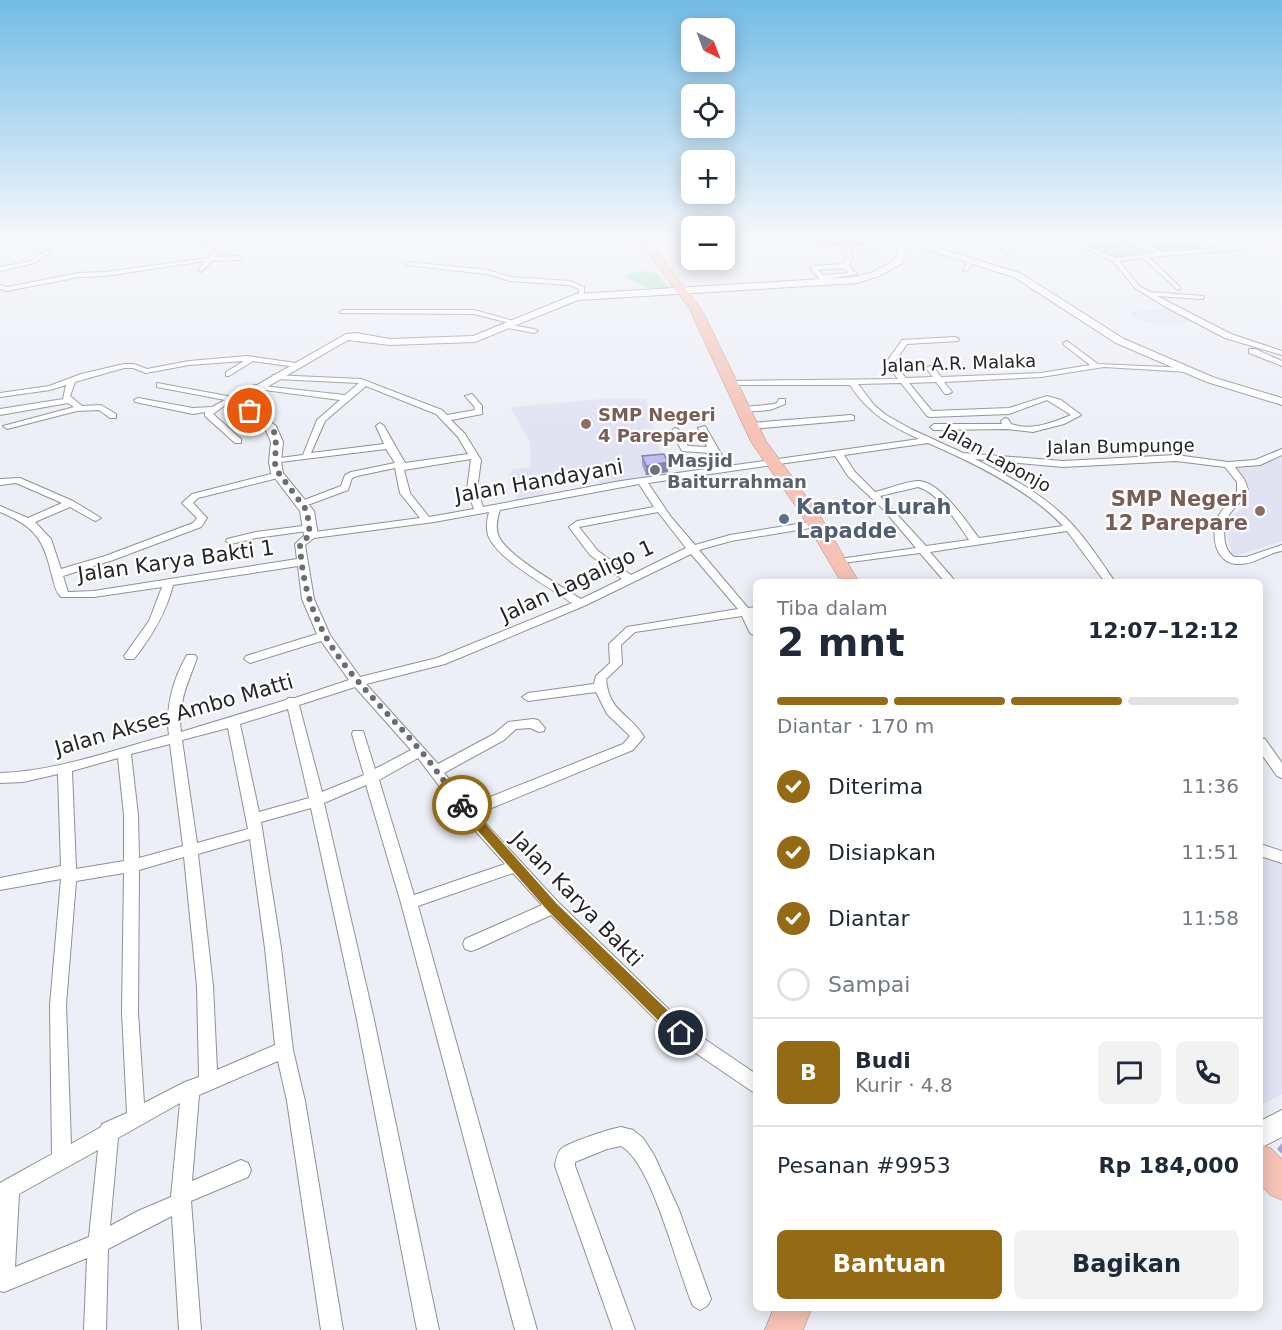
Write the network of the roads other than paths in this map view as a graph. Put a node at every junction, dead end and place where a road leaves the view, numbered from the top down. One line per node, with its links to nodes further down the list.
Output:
1 (557, 303): 6 (street)
2 (691, 303): 27 (highway)
3 (1060, 303): 19 (street)
4 (1163, 303): 9 (street)
5 (342, 312): 6 (street)
6 (510, 324): 7 (street); 16 (street)
7 (534, 331)
8 (955, 339): 24 (street)
9 (1240, 341): 12 (street); 15 (street)
10 (1067, 343): 17 (street)
11 (1282, 346): 12 (street)
12 (1271, 350): 13 (street)
13 (1282, 352)
14 (252, 359): 16 (street); 20 (street); 23 (street)
15 (1282, 364)
16 (296, 365): 21 (street)
17 (1096, 366): 19 (street, Jalan A.R. Malaka); 22 (street, Jalan A.R. Malaka)
18 (930, 368): 22 (street)
19 (1189, 370): 39 (street)
20 (229, 374)
21 (276, 377): 25 (street); 29 (street)
22 (938, 379): 24 (street, Jalan A.R. Malaka); 30 (street)
23 (72, 380): 31 (street); 35 (street)
24 (905, 381): 26 (street, Jalan A.R. Malaka); 47 (street)
25 (365, 382): 33 (street); 50 (street)
26 (852, 382): 27 (street, Jalan A.R. Malaka); 59 (street, Jalan Laponjo)
27 (729, 383): 42 (highway)
28 (160, 385): 36 (street)
29 (257, 387): 33 (street); 36 (street)
30 (948, 393)
31 (0, 395)
32 (469, 396): 50 (street)
33 (346, 398): 67 (street)
34 (138, 399): 43 (street)
35 (69, 400): 40 (street); 44 (street)
36 (235, 400): 41 (street); 68 (street)
37 (782, 401): 42 (street)
38 (954, 401): 46 (street)
39 (1282, 402)
40 (77, 409): 48 (street); 52 (street)
41 (213, 409): 43 (street); 60 (street)
42 (742, 410): 54 (highway)
43 (198, 411): 49 (street)
44 (0, 412)
45 (996, 412): 46 (street); 55 (street); 55 (street)
46 (962, 413): 47 (street)
47 (930, 414): 56 (street)
48 (113, 416)
49 (180, 417)
50 (447, 418): 66 (street)
51 (852, 418): 54 (street)
52 (7, 426)
53 (380, 426): 61 (street)
54 (750, 426): 69 (highway)
55 (1007, 426): 56 (street)
56 (934, 427): 59 (street)
57 (702, 428): 62 (street)
58 (675, 431): 62 (street)
59 (926, 439): 64 (street, Jalan Handayani); 65 (street, Jalan Laponjo)
60 (238, 441)
61 (390, 447): 67 (street); 71 (street)
62 (713, 450): 72 (street)
63 (1282, 452): 70 (street, Jalan Bumpunge)
64 (838, 453): 69 (street, Jalan Handayani); 76 (street)
65 (959, 455): 70 (street, Jalan Bumpunge); 87 (street, Jalan Laponjo)
66 (474, 456): 71 (street); 81 (street)
67 (307, 457): 68 (street)
68 (275, 461): 73 (street)
69 (775, 463): 72 (street, Jalan Handayani); 86 (highway)
70 (1228, 465): 91 (street)
71 (403, 466): 78 (street); 84 (street)
72 (725, 468): 74 (street, Jalan Handayani)
73 (279, 475): 78 (street); 96 (street)
74 (642, 481): 79 (street, Jalan Handayani); 82 (street)
75 (0, 482): 77 (street)
76 (874, 495): 90 (street); 93 (street)
77 (70, 503): 83 (street); 85 (street)
78 (302, 504): 88 (street)
79 (496, 506): 81 (street, Jalan Handayani); 102 (street)
80 (1, 508): 85 (street, Jalan Karya Bakti 1)
81 (479, 509): 84 (street, Jalan Handayani)
82 (660, 509): 92 (street); 100 (street)
83 (96, 518)
84 (427, 520): 88 (street, Jalan Handayani)
85 (26, 522): 96 (street, Jalan Karya Bakti 1)
86 (816, 524): 92 (street, Jalan Lagaligo 1); 95 (highway)
87 (1070, 528): 90 (street); 99 (street, Jalan Laponjo)
88 (310, 531): 89 (street, Jalan Handayani); 94 (street, Jalan Karya Bakti)
89 (231, 541)
90 (976, 542): 93 (street)
91 (1282, 548)
92 (693, 549): 100 (street, Jalan Lagaligo 1); 103 (street)
93 (925, 551): 95 (street); 98 (street)
94 (301, 562): 101 (street, Jalan Karya Bakti 1); 104 (street, Jalan Karya Bakti)
95 (839, 562): 97 (highway)
96 (57, 574): 101 (street, Jalan Karya Bakti 1)
97 (848, 579)
98 (948, 579)
99 (1108, 579)
100 (630, 580): 102 (street, Jalan Lagaligo 1)
101 (169, 581): 105 (street)
102 (580, 604): 108 (street, Jalan Lagaligo 1)
103 (751, 611): 109 (street)
104 (324, 636): 107 (street); 108 (street, Jalan Karya Bakti)
105 (130, 656)
106 (191, 658): 115 (street)
107 (250, 660)
108 (357, 682): 111 (street, Jalan Akses Ambo Matti); 118 (street, Jalan Karya Bakti)
109 (600, 687): 110 (street); 125 (street)
110 (528, 697)
111 (292, 701): 112 (street, Jalan Akses Ambo Matti); 124 (street)
112 (233, 722): 115 (street, Jalan Akses Ambo Matti); 126 (street)
113 (539, 728): 120 (street)
114 (358, 734): 122 (street)
115 (176, 737): 117 (street, Jalan Akses Ambo Matti); 127 (street)
116 (1263, 746): 121 (street)
117 (124, 751): 119 (street, Jalan Akses Ambo Matti); 130 (street)
118 (420, 751): 120 (street, Jalan Karya Bakti); 122 (street)
119 (65, 767): 123 (street, Jalan Akses Ambo Matti); 132 (street)
120 (436, 771): 125 (street, Jalan Karya Bakti)
121 (1282, 773)
122 (372, 777): 124 (street); 134 (street)
123 (0, 778)
124 (318, 800): 126 (street); 156 (street)
125 (467, 812): 131 (street, Jalan Karya Bakti)
126 (254, 825): 127 (street); 137 (street)
127 (192, 849): 130 (street); 139 (street)
128 (1263, 851): 129 (street)
129 (1282, 857)
130 (132, 866): 132 (street); 140 (street)
131 (514, 867): 134 (street); 135 (street, Jalan Karya Bakti)
132 (69, 874): 133 (street); 144 (street)
133 (0, 884)
134 (409, 903): 157 (street)
135 (553, 908): 136 (street); 138 (street, Jalan Karya Bakti)
136 (471, 944)
137 (284, 1050): 139 (street); 155 (street)
138 (753, 1083)
139 (200, 1084): 140 (street); 149 (street)
140 (136, 1115): 142 (street)
141 (1282, 1123): 143 (street)
142 (109, 1131): 144 (street); 150 (street)
143 (1263, 1133)
144 (62, 1157): 148 (street)
145 (1263, 1164): 147 (highway)
146 (241, 1170): 149 (street)
147 (1282, 1183)
148 (5, 1191): 150 (street)
149 (181, 1199): 150 (street); 154 (street)
150 (98, 1244): 153 (street)
151 (700, 1299): 158 (street)
152 (792, 1311): 159 (highway)
153 (95, 1330)
154 (190, 1330)
155 (332, 1330)
156 (428, 1330)
157 (526, 1330)
158 (624, 1330)
159 (784, 1330)

